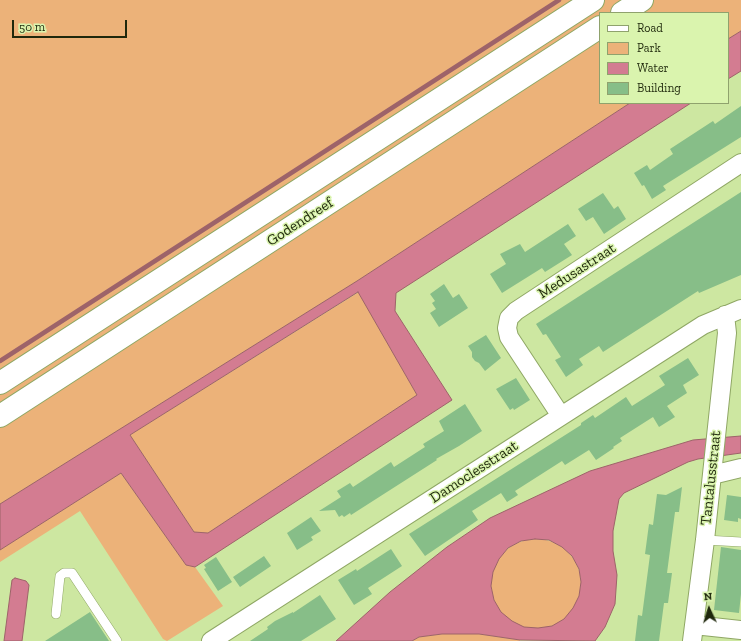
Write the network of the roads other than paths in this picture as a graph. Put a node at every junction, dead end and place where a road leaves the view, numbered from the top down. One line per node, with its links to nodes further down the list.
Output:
1 (593, 0): 7 (main road, Godendreef)
2 (642, 0): 3 (main road)
3 (624, 12)
4 (599, 28): 8 (main road, Godendreef)
5 (741, 163): 9 (street, Medusastraat)
6 (733, 312): 9 (street, Damoclesstraat); 10 (street, Tantalusstraat)
7 (0, 383)
8 (0, 416)
9 (561, 416): 18 (street, Damoclesstraat)
10 (712, 467): 11 (street); 12 (street, Tantalusstraat)
11 (741, 468)
12 (705, 540): 13 (lane); 16 (street, Tantalusstraat)
13 (741, 542)
14 (56, 614): 17 (lane)
15 (741, 630): 16 (street)
16 (693, 633)
17 (117, 641)
18 (211, 641)

